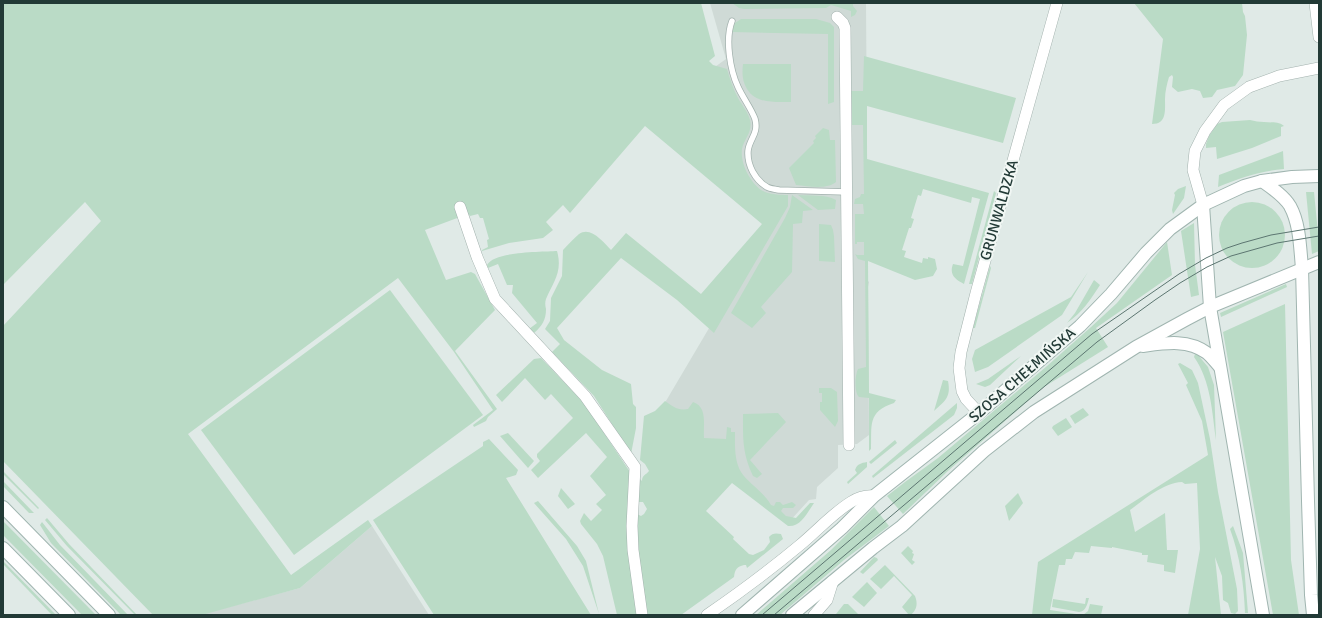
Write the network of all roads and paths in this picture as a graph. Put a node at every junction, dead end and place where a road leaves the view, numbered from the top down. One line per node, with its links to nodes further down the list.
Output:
1 (1058, 3): 17 (street, GRUNWALDZKA)
2 (1315, 3): 5 (street)
3 (837, 17): 9 (street)
4 (732, 21): 9 (lane)
5 (1319, 37)
6 (1319, 68): 10 (street)
7 (1319, 176): 8 (main road, SZOSA CHEŁMIŃSKA)
8 (1262, 181): 10 (main road, SZOSA CHEŁMIŃSKA); 13 (main road)
9 (847, 192): 18 (street)
10 (1203, 205): 14 (main road); 17 (main road, SZOSA CHEŁMIŃSKA)
11 (460, 207): 25 (street)
12 (1319, 262): 13 (main road)
13 (1302, 268): 14 (main road); 31 (main road)
14 (1210, 307): 15 (main road); 16 (main road)
15 (1136, 347): 16 (main road); 22 (main road)
16 (1220, 367): 30 (main road)
17 (979, 413): 19 (main road, SZOSA CHEŁMIŃSKA)
18 (849, 445)
19 (874, 496): 26 (street); 27 (main road, SZOSA CHEŁMIŃSKA)
20 (3, 508): 24 (main road)
21 (3, 548): 23 (main road)
22 (833, 581): 28 (main road); 29 (street)
23 (68, 615)
24 (109, 615)
25 (642, 615)
26 (707, 615)
27 (742, 615)
28 (792, 615)
29 (814, 615)
30 (1263, 615)
31 (1313, 615)

